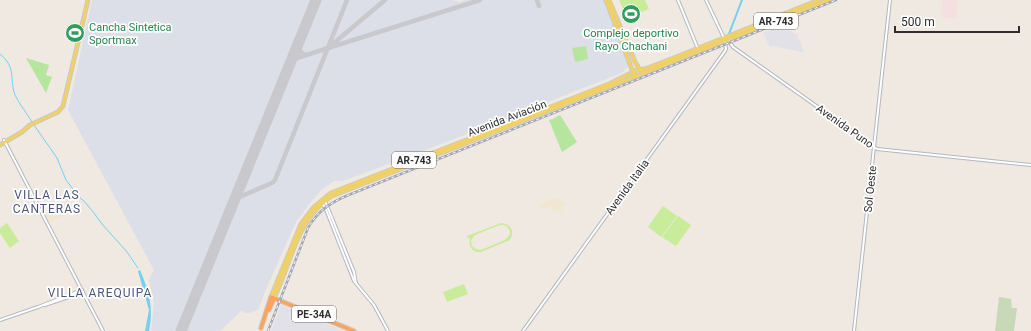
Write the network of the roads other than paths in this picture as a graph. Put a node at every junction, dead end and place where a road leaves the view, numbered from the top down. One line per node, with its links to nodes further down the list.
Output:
1 (88, 0): 20 (main road)
2 (606, 0): 9 (main road)
3 (609, 0): 9 (main road)
4 (678, 0): 11 (street)
5 (706, 0): 10 (street)
6 (819, 0): 10 (main road, Avenida Aviación / AR-743)
7 (829, 0): 10 (main road, Avenida Aviación / AR-743)
8 (890, 0): 22 (street, Sol Oeste)
9 (622, 34): 12 (main road); 13 (main road)
10 (726, 40): 11 (main road, Avenida Aviación / AR-743); 22 (street, Avenida Puno); 32 (street, Avenida Italia)
11 (698, 50): 14 (main road, Avenida Aviación / AR-743); 17 (main road, Avenida Aviación / AR-743)
12 (635, 62): 14 (main road); 15 (main road)
13 (632, 66): 16 (main road); 18 (main road)
14 (645, 69): 15 (main road, Avenida Aviación / AR-743)
15 (640, 70): 16 (main road, Avenida Aviación / AR-743); 17 (main road)
16 (634, 72): 18 (main road, Avenida Aviación / AR-743); 19 (main road)
17 (641, 75): 19 (main road, Avenida Aviación / AR-743)
18 (626, 76): 24 (main road, Avenida Aviación / AR-743)
19 (636, 77): 24 (main road, Avenida Aviación / AR-743)
20 (5, 141): 21 (main road); 25 (street)
21 (0, 144)
22 (875, 147): 23 (street, Avenida Puno); 33 (street, Sol Oeste)
23 (1031, 165)
24 (323, 201): 26 (main road, Avenida Aviación / AR-743); 31 (street)
25 (83, 291): 27 (street); 29 (street)
26 (275, 297): 28 (highway, Avenida Aviación); 28 (highway, Avenida Aviación); 30 (highway, PE-34A)
27 (0, 320)
28 (261, 328)
29 (103, 331)
30 (354, 331)
31 (388, 331)
32 (523, 331)
33 (854, 331)

